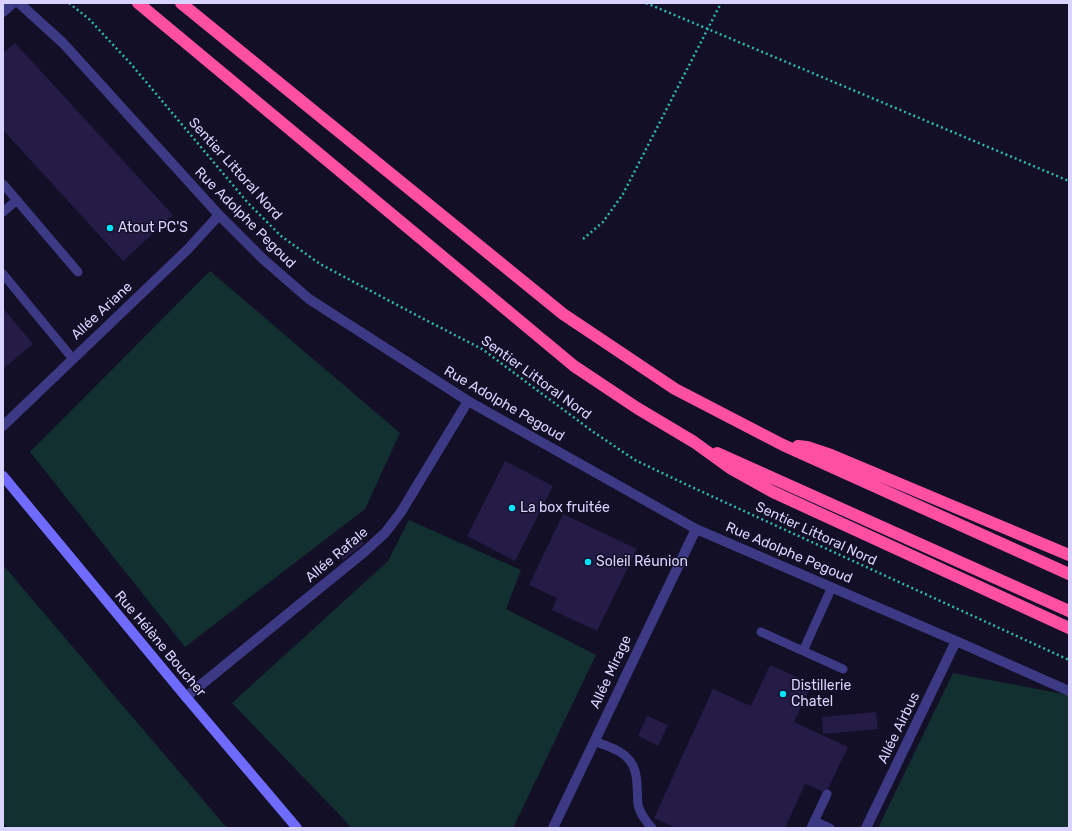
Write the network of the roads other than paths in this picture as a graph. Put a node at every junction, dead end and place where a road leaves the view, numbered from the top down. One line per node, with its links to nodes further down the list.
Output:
1 (13, 3): 7 (street)
2 (19, 3): 13 (street, Rue Adolphe Pegoud)
3 (135, 3): 8 (highway)
4 (138, 3): 8 (highway)
5 (181, 3): 9 (highway)
6 (189, 3): 9 (highway)
7 (3, 12)
8 (150, 13): 19 (highway)
9 (198, 17): 20 (highway)
10 (3, 184): 11 (lane)
11 (17, 200): 12 (lane); 14 (lane)
12 (3, 212)
13 (219, 215): 16 (street, Allée Ariane); 17 (street, Rue Adolphe Pegoud)
14 (78, 272)
15 (3, 274): 16 (lane)
16 (73, 358): 18 (street, Allée Ariane)
17 (468, 401): 22 (street, Rue Adolphe Pegoud); 33 (street, Allée Rafale)
18 (3, 426)
19 (694, 442): 26 (highway); 27 (highway)
20 (783, 445): 23 (highway); 24 (highway)
21 (3, 476): 33 (street, Rue Hélène Boucher)
22 (696, 529): 25 (street, Rue Adolphe Pegoud); 34 (street, Allée Mirage)
23 (1069, 555)
24 (1069, 574)
25 (832, 587): 29 (street, Rue Adolphe Pegoud); 30 (lane)
26 (1069, 611)
27 (1069, 628)
28 (760, 632): 30 (lane)
29 (956, 641): 32 (street, Rue Adolphe Pegoud); 41 (street, Allée Airbus)
30 (803, 651): 31 (lane)
31 (843, 669)
32 (1069, 691)
33 (186, 697): 37 (street, Rue Hélène Boucher)
34 (594, 741): 38 (street, Allée Mirage); 39 (lane)
35 (827, 794): 36 (lane)
36 (813, 824): 40 (lane)
37 (297, 828)
38 (553, 828)
39 (652, 828)
40 (830, 828)
41 (866, 828)

